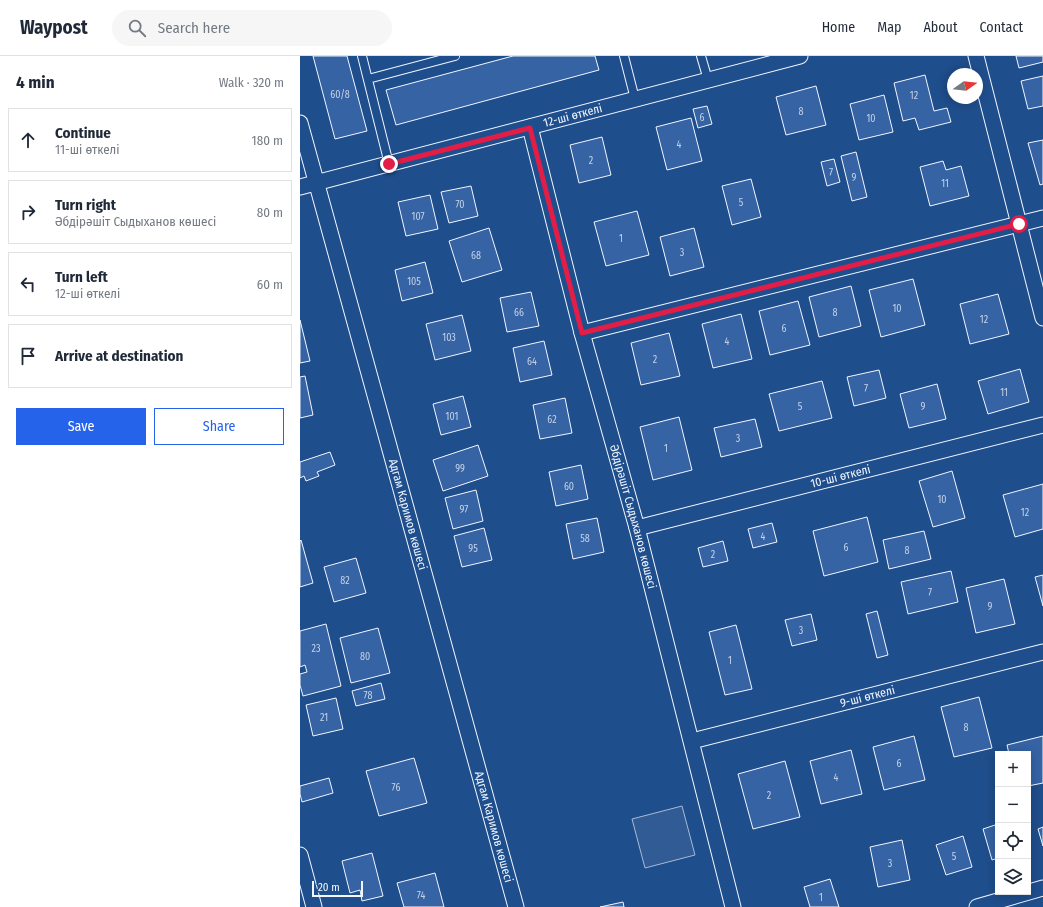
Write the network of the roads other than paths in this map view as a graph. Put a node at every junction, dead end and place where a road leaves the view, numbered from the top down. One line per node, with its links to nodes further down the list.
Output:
1 (362, 56): 7 (lane)
2 (455, 56): 7 (lane)
3 (624, 56): 9 (lane)
4 (701, 56): 8 (lane)
5 (800, 56): 8 (street, 12-ші өткелі)
6 (976, 56): 16 (street)
7 (368, 79): 12 (lane)
8 (708, 80): 9 (street, 12-ші өткелі)
9 (635, 100): 11 (street, 12-ші өткелі)
10 (300, 123): 13 (street, Адгам Каримов көшесі)
11 (530, 128): 12 (street, 12-ші өткелі); 18 (street, Әбдірәшіт Сыдыханов көшесі)
12 (389, 164): 13 (street, 12-ші өткелі)
13 (316, 182): 14 (street, 12-ші өткелі); 26 (street, Адгам Каримов көшесі)
14 (300, 186)
15 (1043, 218): 16 (street)
16 (1019, 224): 17 (street); 18 (street)
17 (1043, 318)
18 (582, 333): 20 (street, Әбдірәшіт Сыдыханов көшесі)
19 (1043, 425): 20 (street, 10-ші өткелі)
20 (637, 528): 22 (street, Әбдірәшіт Сыдыханов көшесі)
21 (1043, 652): 22 (street, 9-ші өткелі)
22 (692, 741): 27 (street, Әбдірәшіт Сыдыханов көшесі)
23 (300, 855): 25 (street)
24 (1043, 888): 28 (street)
25 (314, 907)
26 (516, 907)
27 (733, 907)
28 (977, 907)

